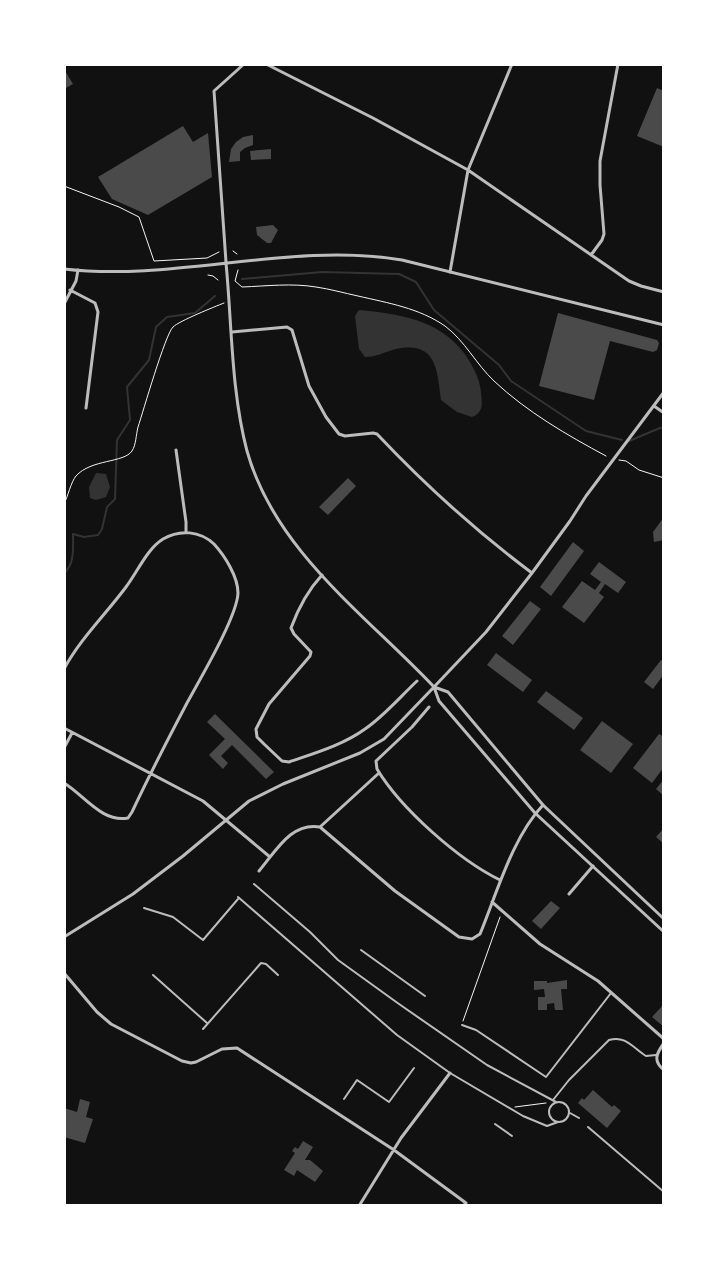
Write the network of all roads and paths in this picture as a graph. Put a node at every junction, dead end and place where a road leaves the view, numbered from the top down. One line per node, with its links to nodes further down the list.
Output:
1 (244, 64): 11 (street)
2 (266, 64): 5 (street)
3 (512, 64): 5 (street)
4 (618, 64): 10 (street)
5 (468, 170): 10 (street); 15 (street)
6 (64, 186): 8 (path)
7 (233, 251): 9 (path)
8 (219, 252)
9 (237, 254)
10 (591, 255): 19 (street)
11 (226, 263): 13 (street); 15 (street); 23 (street)
12 (64, 269): 13 (street)
13 (78, 270): 18 (street)
14 (238, 270): 29 (path)
15 (450, 272): 22 (street)
16 (208, 275): 17 (path)
17 (218, 280)
18 (70, 290): 21 (street); 26 (street)
19 (664, 292)
20 (224, 302): 31 (path)
21 (64, 304)
22 (664, 325)
23 (232, 332): 33 (street); 34 (street)
24 (664, 392): 25 (street)
25 (654, 406): 27 (street); 29 (street)
26 (86, 408)
27 (664, 413)
28 (176, 450): 32 (street)
29 (614, 459): 30 (path); 33 (street)
30 (664, 478)
31 (64, 504)
32 (186, 532): 35 (street); 43 (street)
33 (532, 573): 37 (street)
34 (322, 575): 36 (street); 37 (street)
35 (64, 669)
36 (415, 683)
37 (434, 687): 45 (street); 46 (street); 47 (street)
38 (429, 707): 42 (street)
39 (64, 728): 40 (street)
40 (72, 733): 41 (street); 43 (street)
41 (64, 748)
42 (379, 773): 48 (street); 52 (street)
43 (151, 774): 44 (street); 47 (street)
44 (64, 783)
45 (543, 805): 46 (street); 58 (street)
46 (535, 813): 50 (street); 52 (street)
47 (226, 819): 49 (street); 60 (street)
48 (320, 827): 49 (street); 55 (street)
49 (270, 857): 51 (street)
50 (593, 866): 54 (street); 59 (street)
51 (259, 871)
52 (500, 880): 55 (street)
53 (254, 884): 76 (street)
54 (569, 894)
55 (492, 902): 57 (street)
56 (144, 908): 74 (street)
57 (503, 911): 65 (street); 68 (path)
58 (664, 919)
59 (664, 932)
60 (64, 937)
61 (361, 950): 66 (street)
62 (64, 973): 86 (street)
63 (153, 975): 67 (street)
64 (278, 975): 67 (street)
65 (611, 993): 68 (street); 70 (street)
66 (425, 996)
67 (208, 1024): 69 (street)
68 (462, 1025)
69 (203, 1029)
70 (664, 1041): 71 (street)
71 (656, 1055): 73 (street); 76 (street)
72 (414, 1068): 75 (street)
73 (664, 1070)
74 (450, 1073): 77 (street); 86 (street)
75 (344, 1099)
76 (554, 1102): 77 (path); 78 (street); 82 (street)
77 (509, 1110): 81 (street)
78 (569, 1112): 80 (street); 82 (street)
79 (536, 1113): 81 (street)
80 (579, 1118)
81 (533, 1121): 82 (street)
82 (558, 1122)
83 (495, 1124): 85 (street)
84 (588, 1127): 87 (street)
85 (512, 1136)
86 (394, 1150): 88 (street); 89 (street)
87 (664, 1192)
88 (359, 1206)
89 (463, 1206)

